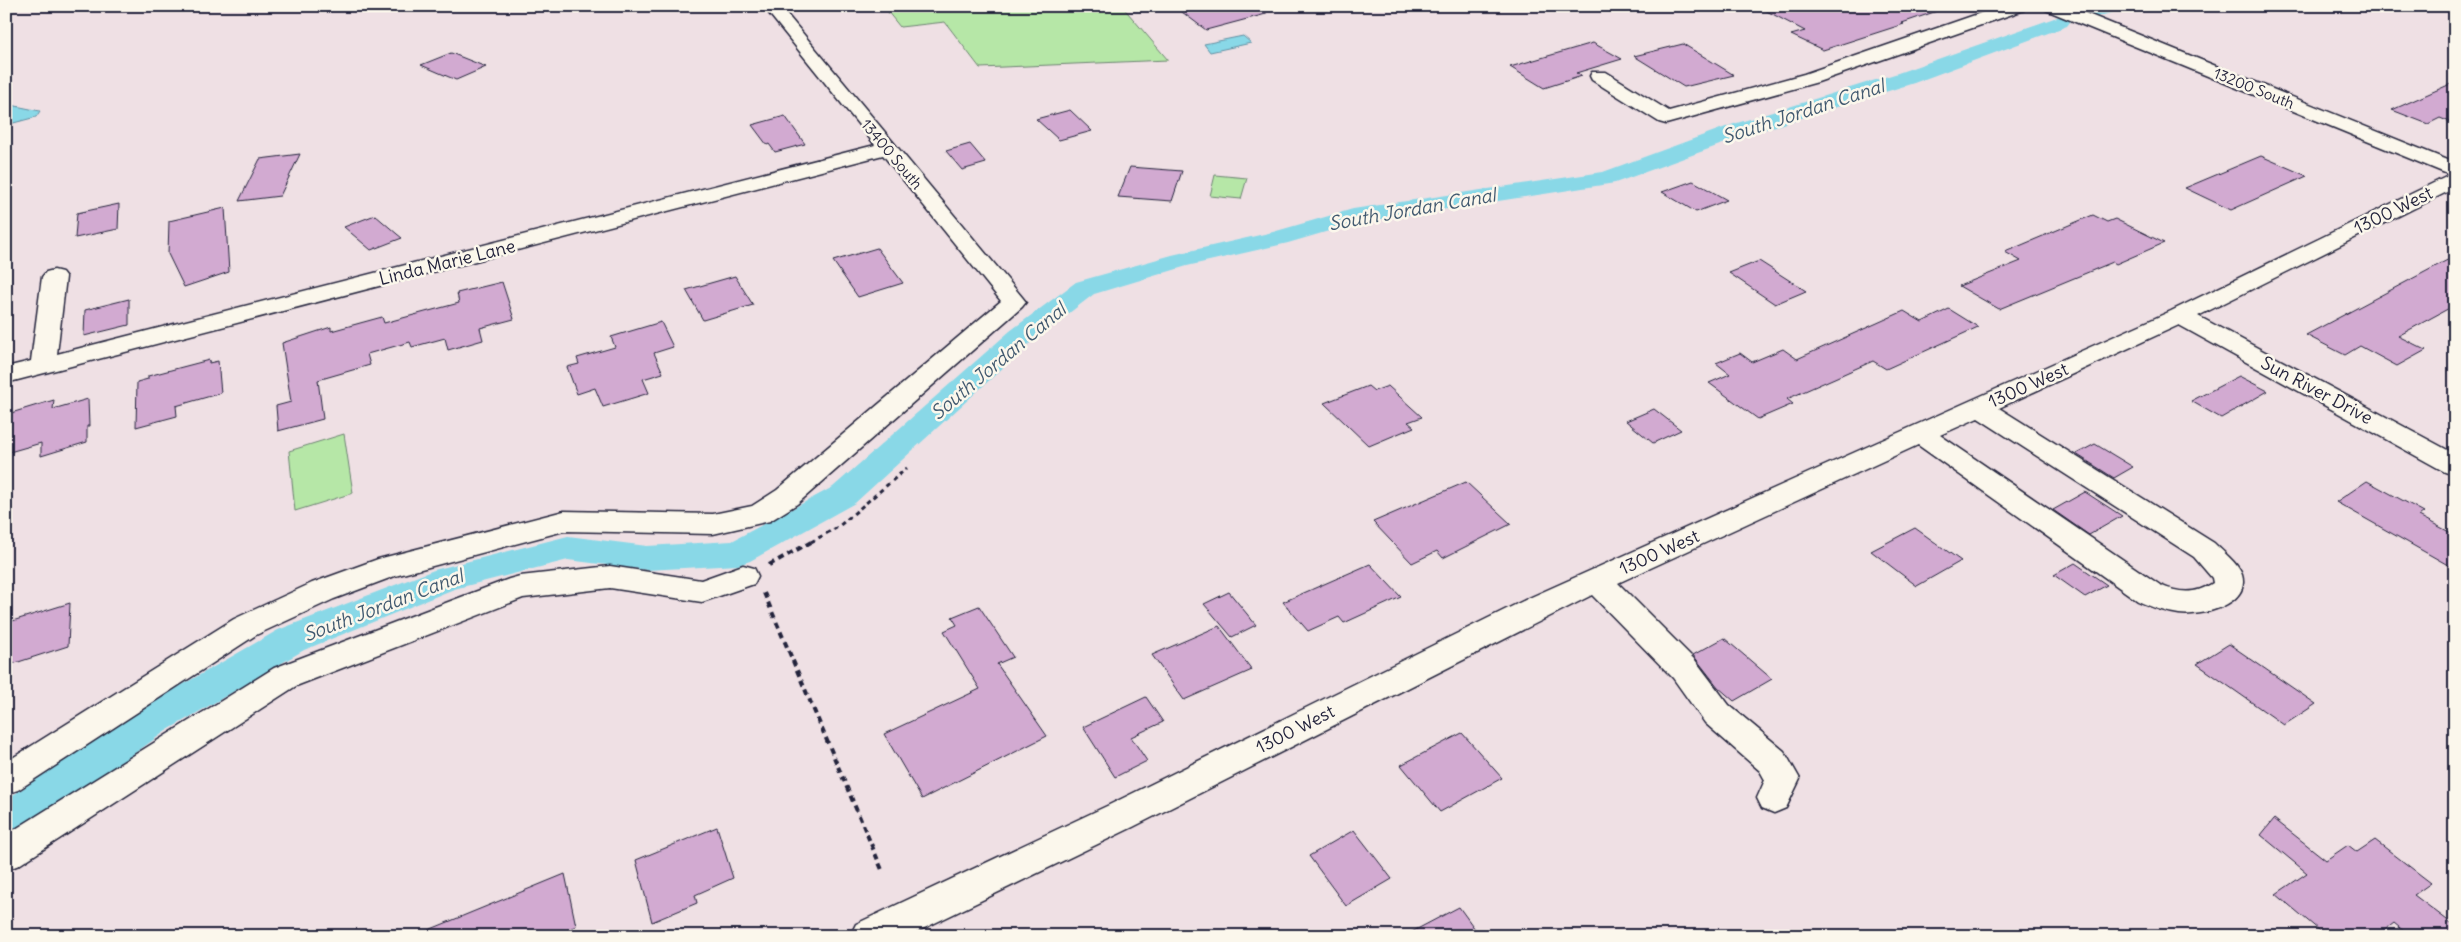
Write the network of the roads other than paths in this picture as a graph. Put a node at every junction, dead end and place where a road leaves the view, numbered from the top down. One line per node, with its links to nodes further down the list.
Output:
1 (771, 6): 5 (street, 13400 South)
2 (2018, 6): 4 (street)
3 (2052, 6): 6 (street, 13200 South)
4 (1599, 76)
5 (887, 148): 10 (street, Linda Marie Lane); 17 (street, 13400 South)
6 (2455, 170)
7 (2455, 180): 9 (street, 1300 West)
8 (54, 276): 10 (street)
9 (2180, 316): 12 (street, 1300 West); 14 (street, Sun River Drive)
10 (43, 366): 11 (street, Linda Marie Lane)
11 (6, 375)
12 (1979, 407): 13 (street, 1300 West); 13 (street)
13 (1920, 434): 16 (street, 1300 West)
14 (2455, 466)
15 (756, 578): 19 (street)
16 (1597, 581): 18 (street); 20 (street, 1300 West)
17 (6, 780)
18 (1774, 798)
19 (6, 854)
20 (869, 936)

